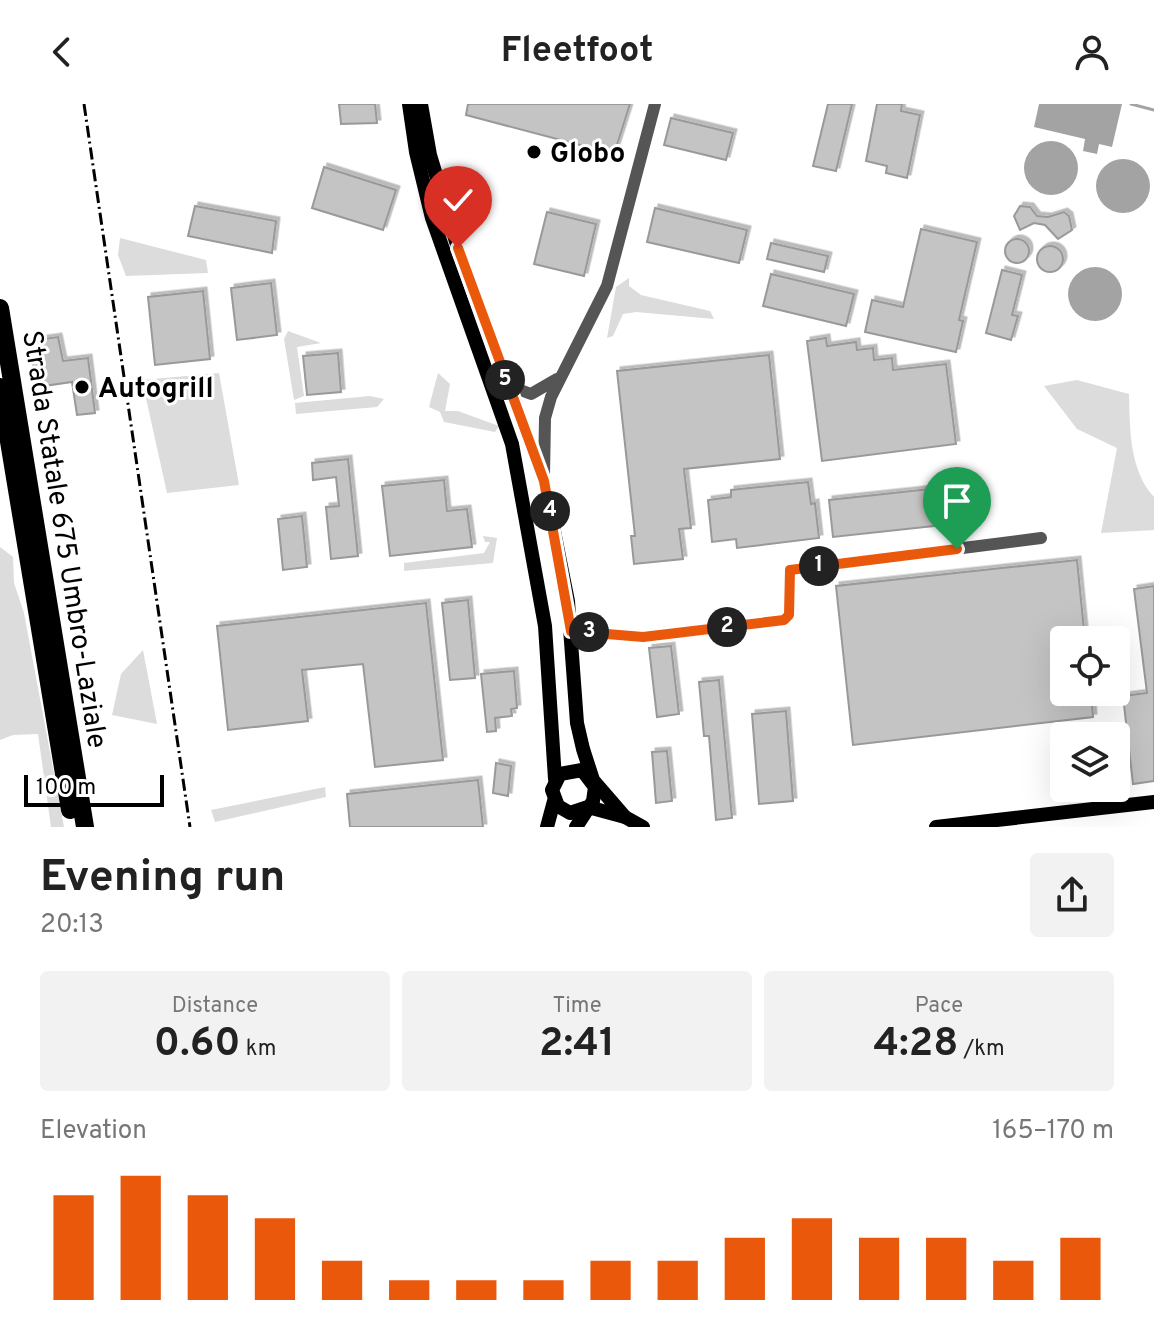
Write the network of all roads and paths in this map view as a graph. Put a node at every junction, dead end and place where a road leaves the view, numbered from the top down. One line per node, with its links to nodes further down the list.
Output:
1 (409, 104): 9 (main road)
2 (421, 104): 6 (main road)
3 (655, 104): 5 (street)
4 (0, 308): 19 (highway, Strada Statale 675 Umbro-Laziale)
5 (560, 377): 6 (street); 8 (street)
6 (507, 385): 8 (main road)
7 (0, 387): 18 (highway, Strada Statale 675 Umbro-Laziale)
8 (544, 481): 9 (main road); 11 (main road)
9 (520, 482): 12 (main road)
10 (1041, 538): 11 (street)
11 (571, 631): 13 (main road)
12 (555, 779): 13 (main road); 14 (main road)
13 (593, 780): 16 (main road); 17 (main road)
14 (554, 801): 16 (main road); 20 (main road)
15 (1154, 802): 23 (main road)
16 (588, 807): 17 (main road); 21 (main road)
17 (625, 817): 22 (main road)
18 (73, 827)
19 (85, 827)
20 (547, 827)
21 (576, 827)
22 (643, 827)
23 (936, 827)

